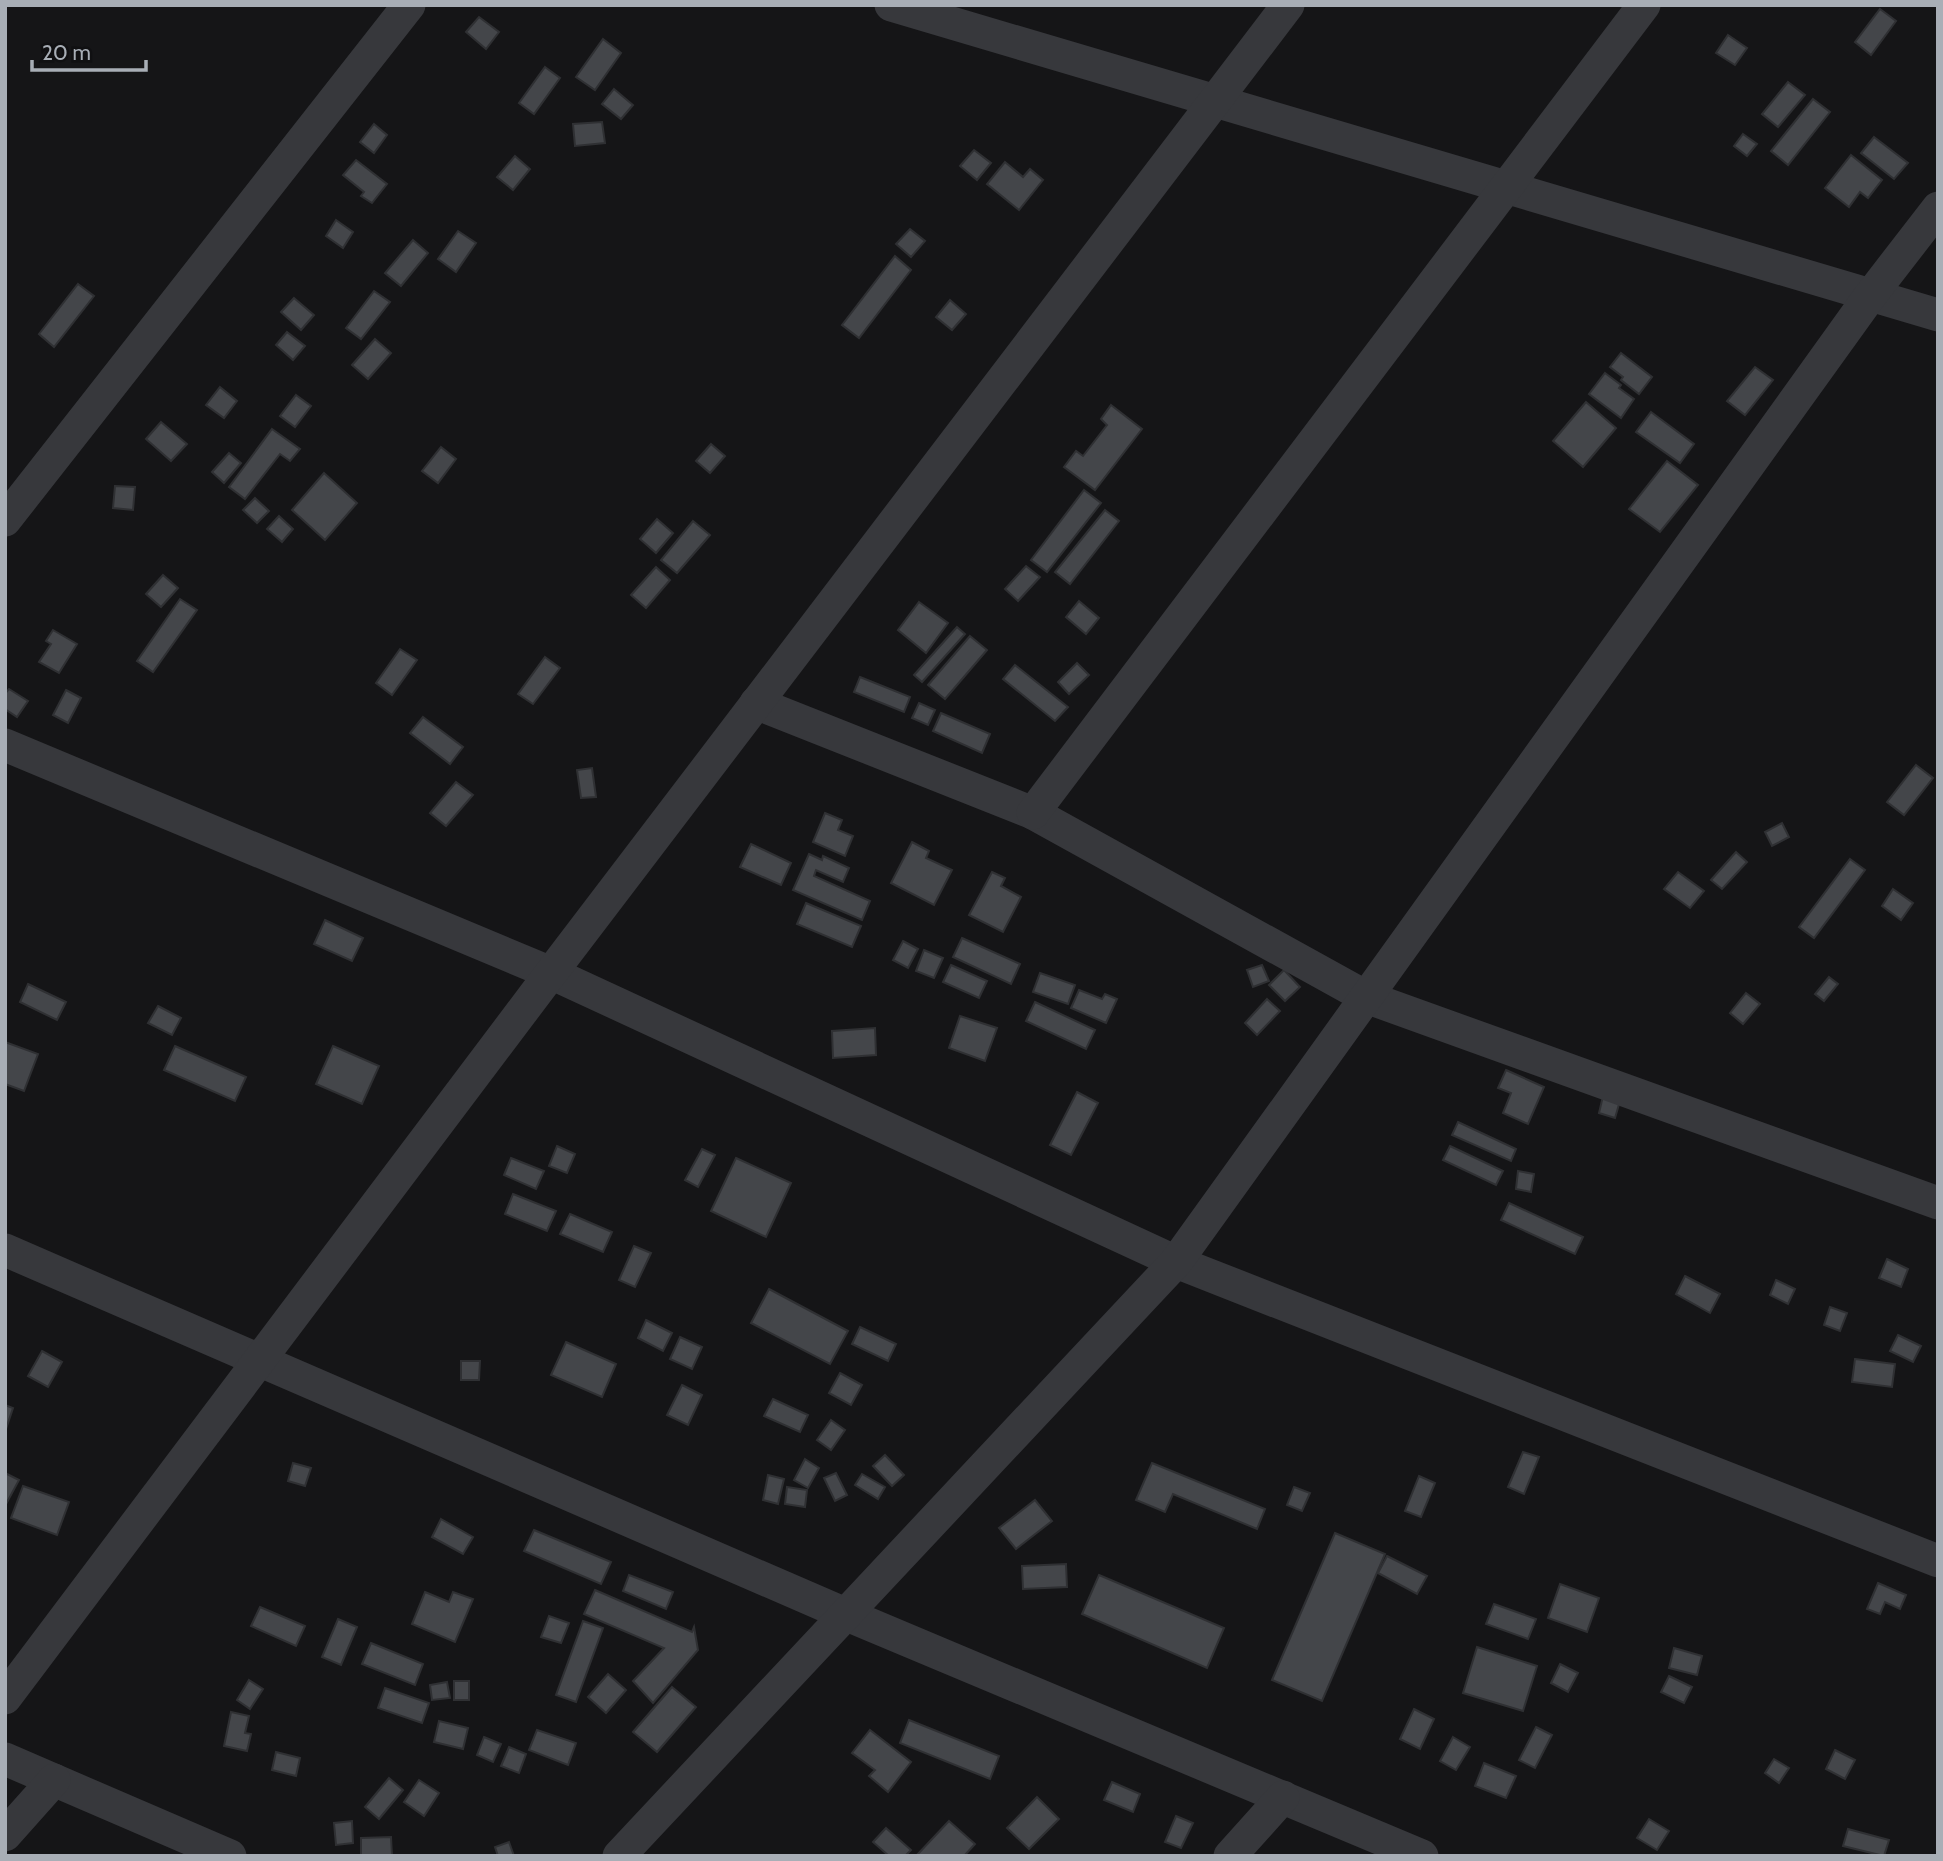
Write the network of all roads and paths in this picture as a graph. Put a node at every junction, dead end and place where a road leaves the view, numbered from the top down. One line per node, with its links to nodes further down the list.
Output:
1 (409, 5): 10 (street)
2 (891, 5): 5 (street)
3 (1288, 5): 5 (street)
4 (1644, 5): 6 (street)
5 (1216, 100): 6 (street); 11 (street)
6 (1506, 187): 8 (street); 13 (street)
7 (1938, 208): 8 (street)
8 (1870, 296): 9 (street); 15 (street)
9 (1938, 315)
10 (5, 520)
11 (756, 703): 13 (street); 14 (street)
12 (5, 745): 14 (street)
13 (1033, 813): 15 (street)
14 (551, 973): 18 (street); 19 (street)
15 (1366, 997): 16 (street); 18 (street)
16 (1938, 1203)
17 (5, 1250): 19 (street)
18 (1176, 1262): 20 (street); 21 (street)
19 (260, 1361): 21 (street); 22 (street)
20 (1938, 1561)
21 (845, 1614): 25 (street); 28 (street)
22 (5, 1698)
23 (5, 1759): 24 (street)
24 (54, 1780): 26 (street); 27 (street)
25 (1283, 1797): 29 (street); 30 (street)
26 (5, 1835)
27 (230, 1856)
28 (619, 1856)
29 (1230, 1856)
30 (1422, 1856)

